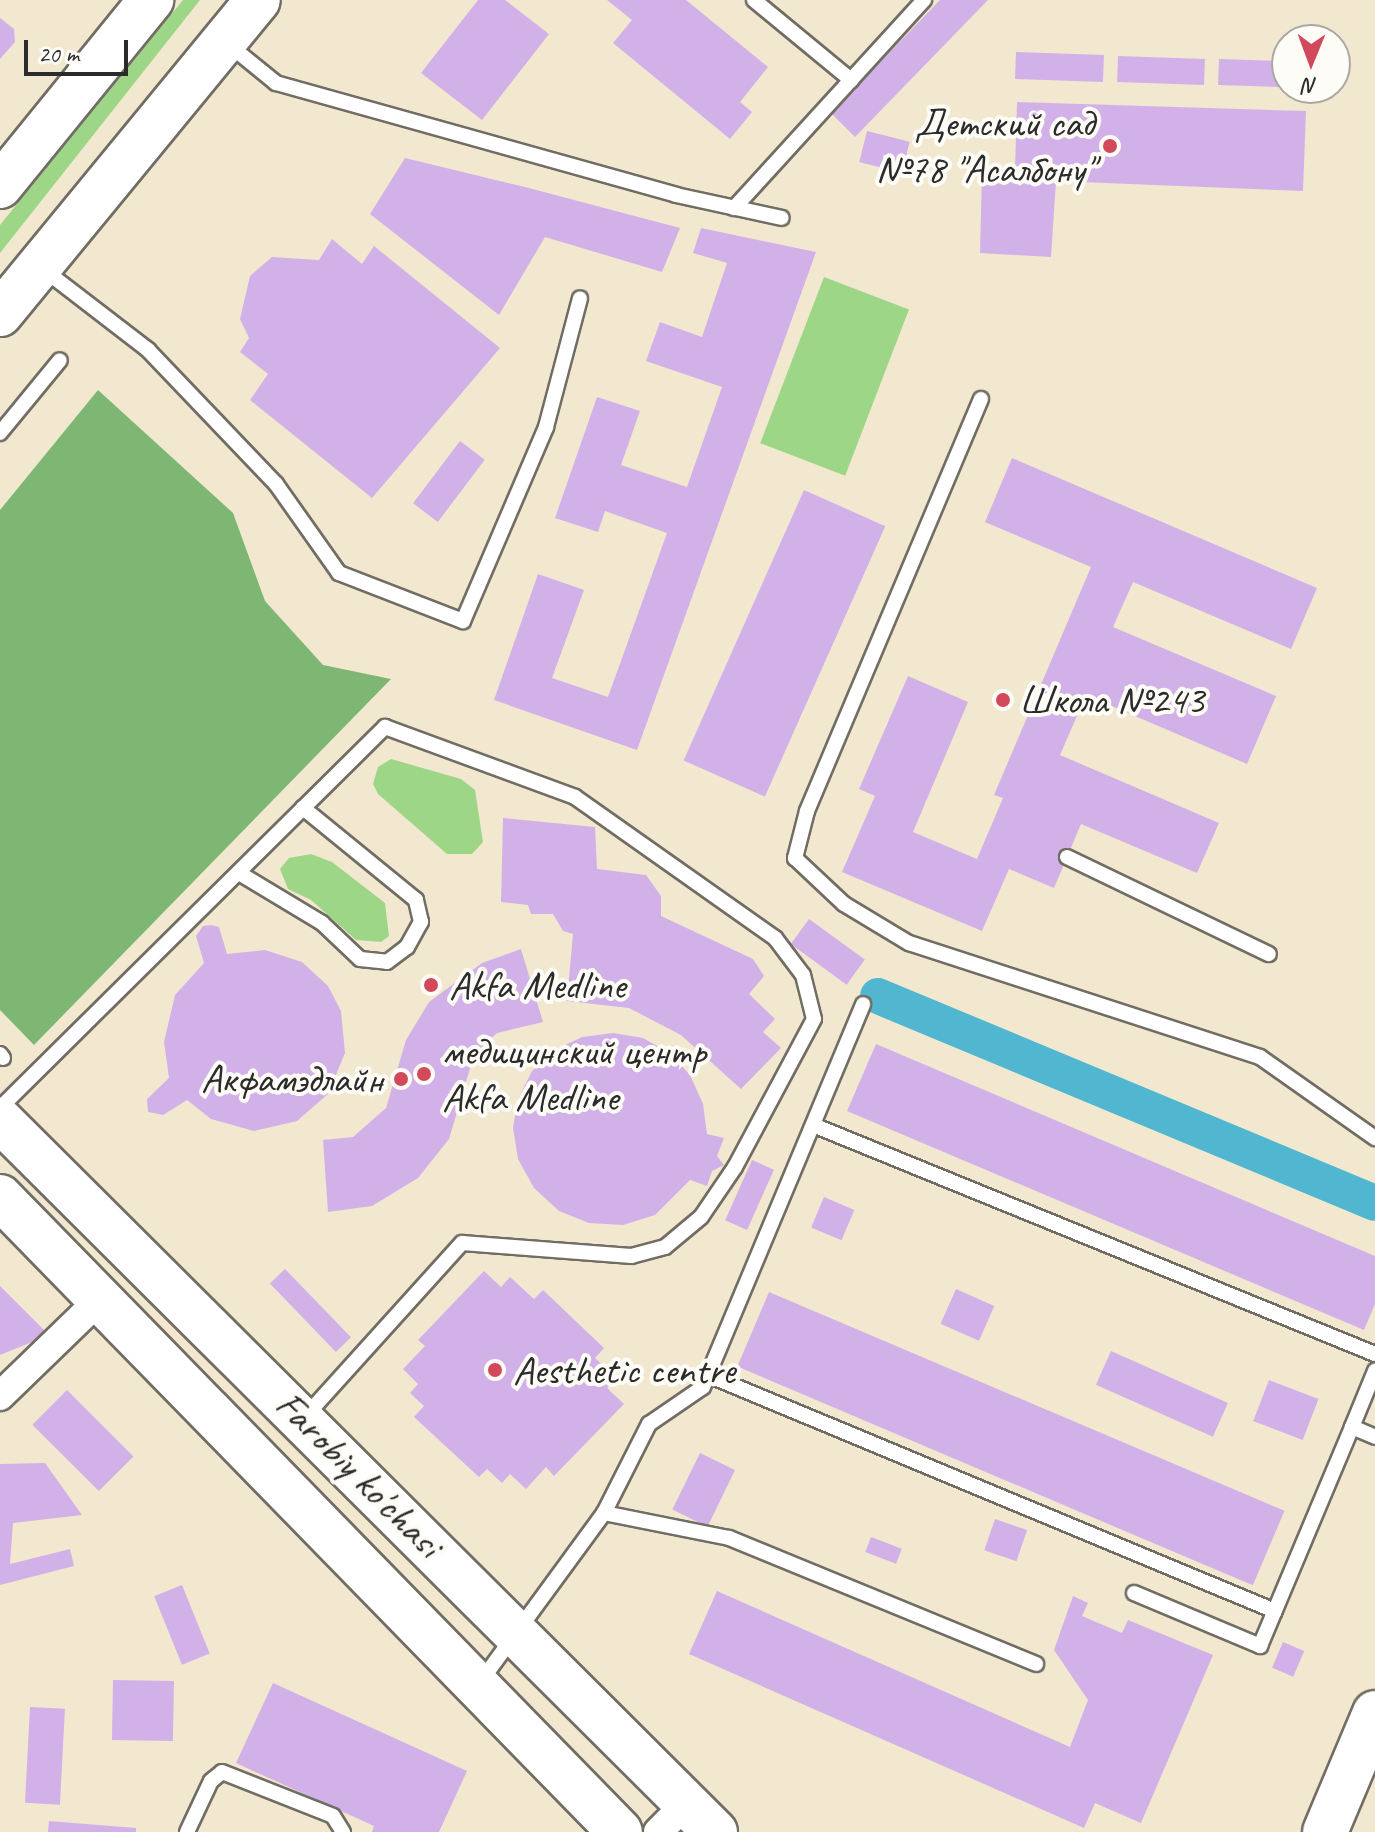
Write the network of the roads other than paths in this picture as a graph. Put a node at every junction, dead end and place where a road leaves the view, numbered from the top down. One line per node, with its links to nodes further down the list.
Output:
1 (151, 0): 7 (main road)
2 (258, 0): 5 (main road)
3 (754, 0): 6 (lane)
4 (924, 0): 6 (lane)
5 (224, 41): 8 (lane); 10 (main road)
6 (851, 80): 8 (lane)
7 (0, 186)
8 (734, 208): 9 (lane)
9 (782, 218)
10 (40, 266): 11 (lane); 12 (main road)
11 (580, 298)
12 (0, 314)
13 (60, 360): 15 (lane)
14 (981, 399): 24 (lane)
15 (0, 433)
16 (303, 808): 18 (lane); 18 (lane); 31 (lane)
17 (1067, 857): 19 (lane)
18 (239, 873): 21 (lane)
19 (1269, 954)
20 (863, 1004): 23 (lane)
21 (0, 1108)
22 (0, 1120): 31 (main road, Farobiy ko'chasi)
23 (813, 1125): 27 (lane); 29 (lane)
24 (1375, 1138)
25 (0, 1197): 26 (main road, Farobiy ko'chasi)
26 (102, 1297): 30 (street); 39 (main road, Farobiy ko'chasi)
27 (1375, 1354)
28 (1375, 1371): 32 (lane)
29 (708, 1375): 34 (lane); 36 (lane)
30 (0, 1396)
31 (303, 1419): 37 (main road, Farobiy ko'chasi)
32 (1352, 1427): 33 (lane); 36 (lane)
33 (1375, 1437)
34 (604, 1513): 37 (lane); 38 (lane)
35 (1134, 1593): 36 (lane)
36 (1275, 1611)
37 (519, 1633): 39 (lane); 41 (main road, Farobiy ko'chasi)
38 (1036, 1664)
39 (479, 1684): 44 (main road, Farobiy ko'chasi)
40 (1375, 1713): 45 (main road)
41 (687, 1822)
42 (187, 1832): 43 (lane)
43 (343, 1832)
44 (620, 1832)
45 (1325, 1832)

